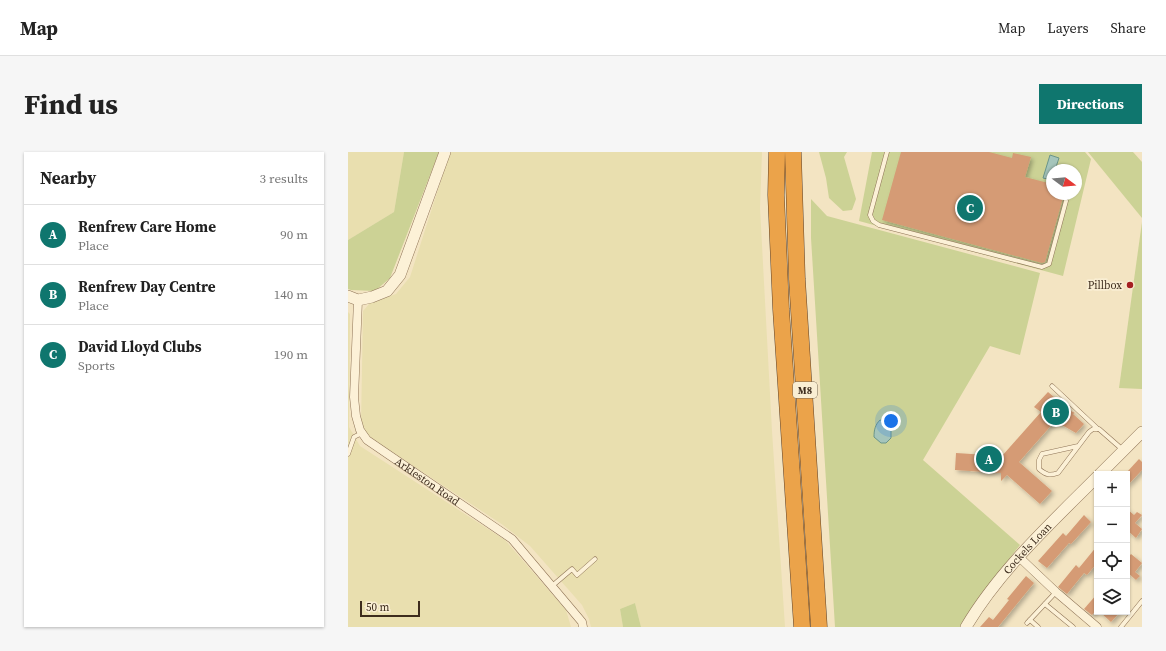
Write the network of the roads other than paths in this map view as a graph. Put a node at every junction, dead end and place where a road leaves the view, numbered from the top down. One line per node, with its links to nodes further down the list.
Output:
1 (445, 152): 6 (street, Arkleston Road)
2 (777, 152): 23 (highway, M8)
3 (793, 152): 24 (highway, M8)
4 (887, 152): 5 (lane)
5 (1066, 201)
6 (353, 298): 10 (street, Arkleston Road)
7 (1052, 386): 8 (lane)
8 (1099, 429): 11 (lane); 12 (lane)
9 (1142, 432): 12 (street)
10 (362, 433): 13 (lane); 18 (street, Arkleston Road)
11 (1078, 446): 11 (lane)
12 (1123, 450): 14 (street)
13 (348, 454)
14 (1103, 471)
15 (1094, 480): 16 (street, Cockels Loan)
16 (1019, 557): 19 (street); 25 (street, Cockels Loan)
17 (595, 558): 18 (lane)
18 (552, 587): 22 (street, Arkleston Road)
19 (1056, 592): 21 (lane); 28 (street)
20 (1142, 601): 29 (lane)
21 (1045, 604): 26 (lane); 27 (lane)
22 (583, 627)
23 (802, 627)
24 (819, 627)
25 (966, 627)
26 (1038, 627)
27 (1073, 627)
28 (1097, 627)
29 (1120, 627)

